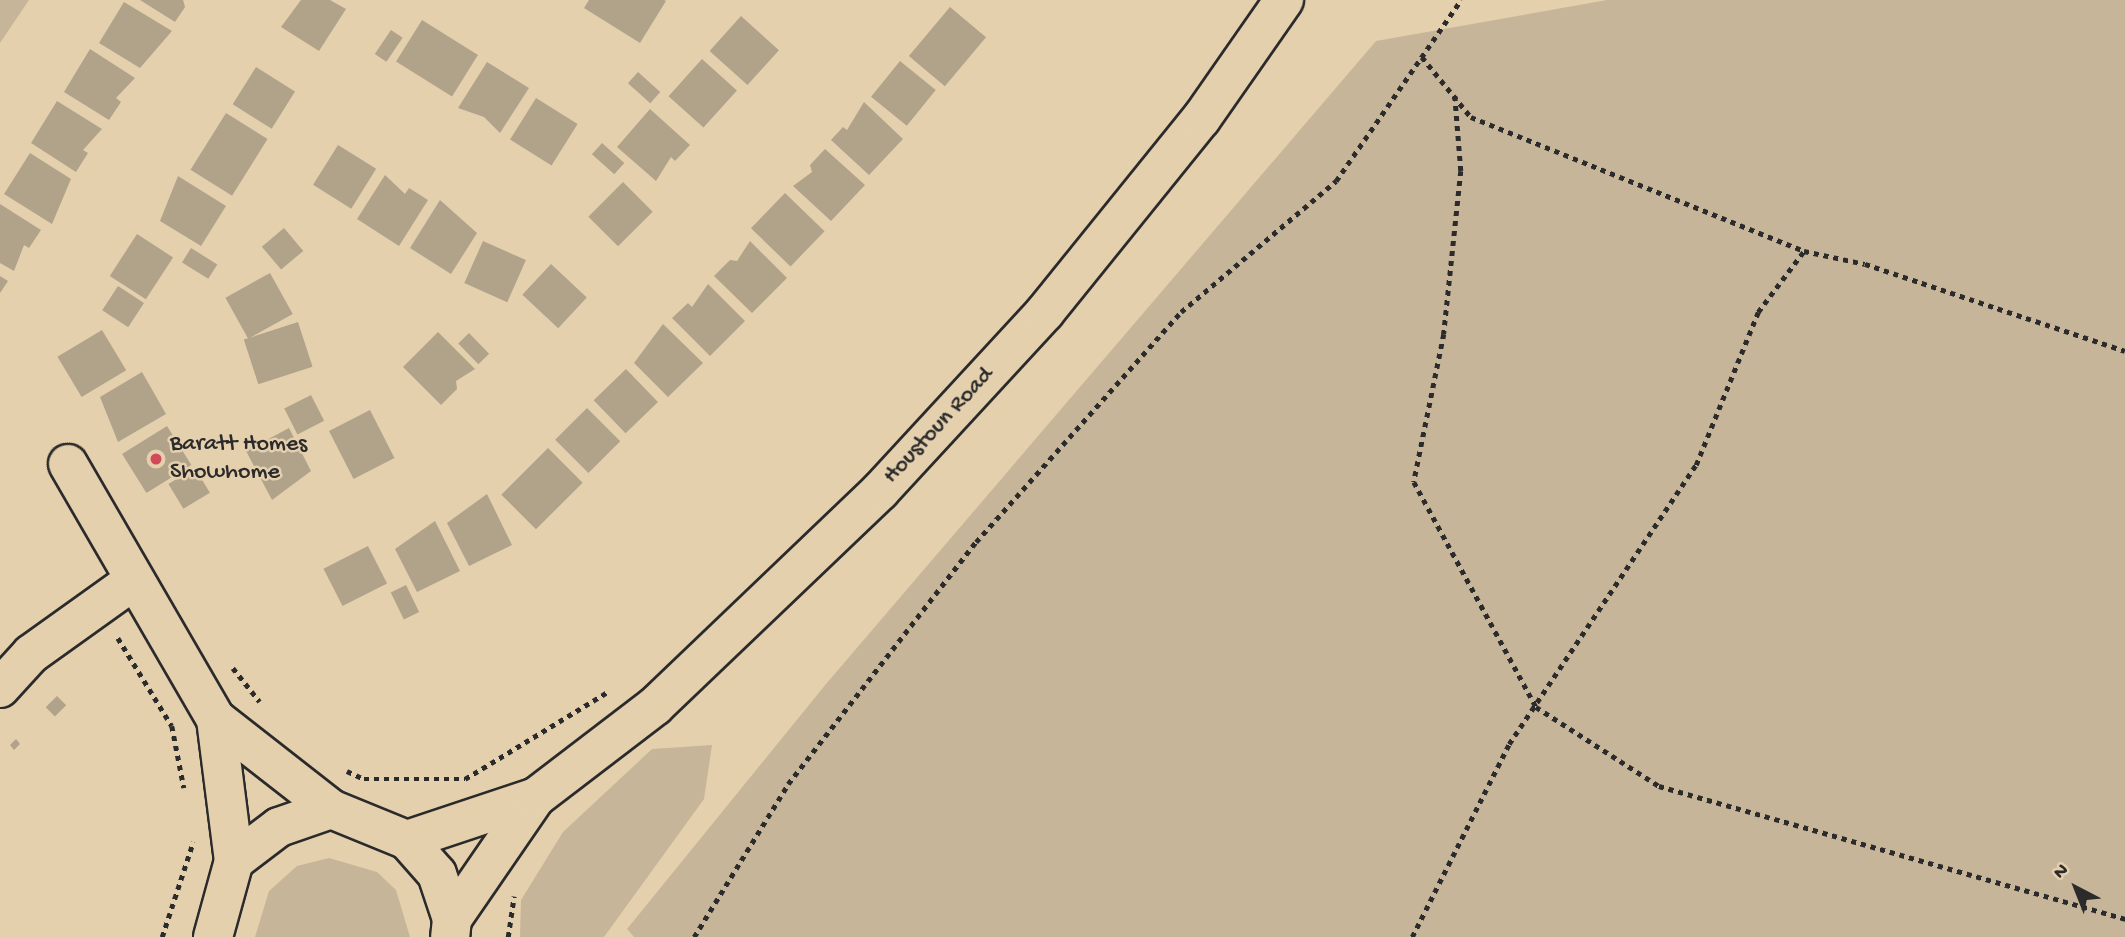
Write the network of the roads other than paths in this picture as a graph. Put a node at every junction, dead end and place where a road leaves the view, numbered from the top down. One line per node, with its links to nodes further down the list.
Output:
1 (1284, 0): 6 (street, Houstoun Road)
2 (68, 464): 3 (street)
3 (133, 581): 4 (street); 5 (street)
4 (0, 688)
5 (216, 719): 7 (street); 9 (street)
6 (536, 797): 8 (street, Houstoun Road); 10 (street, Houstoun Road)
7 (331, 809): 8 (street); 9 (street)
8 (407, 840): 10 (street)
9 (234, 861): 11 (street)
10 (451, 928)
11 (213, 937)

